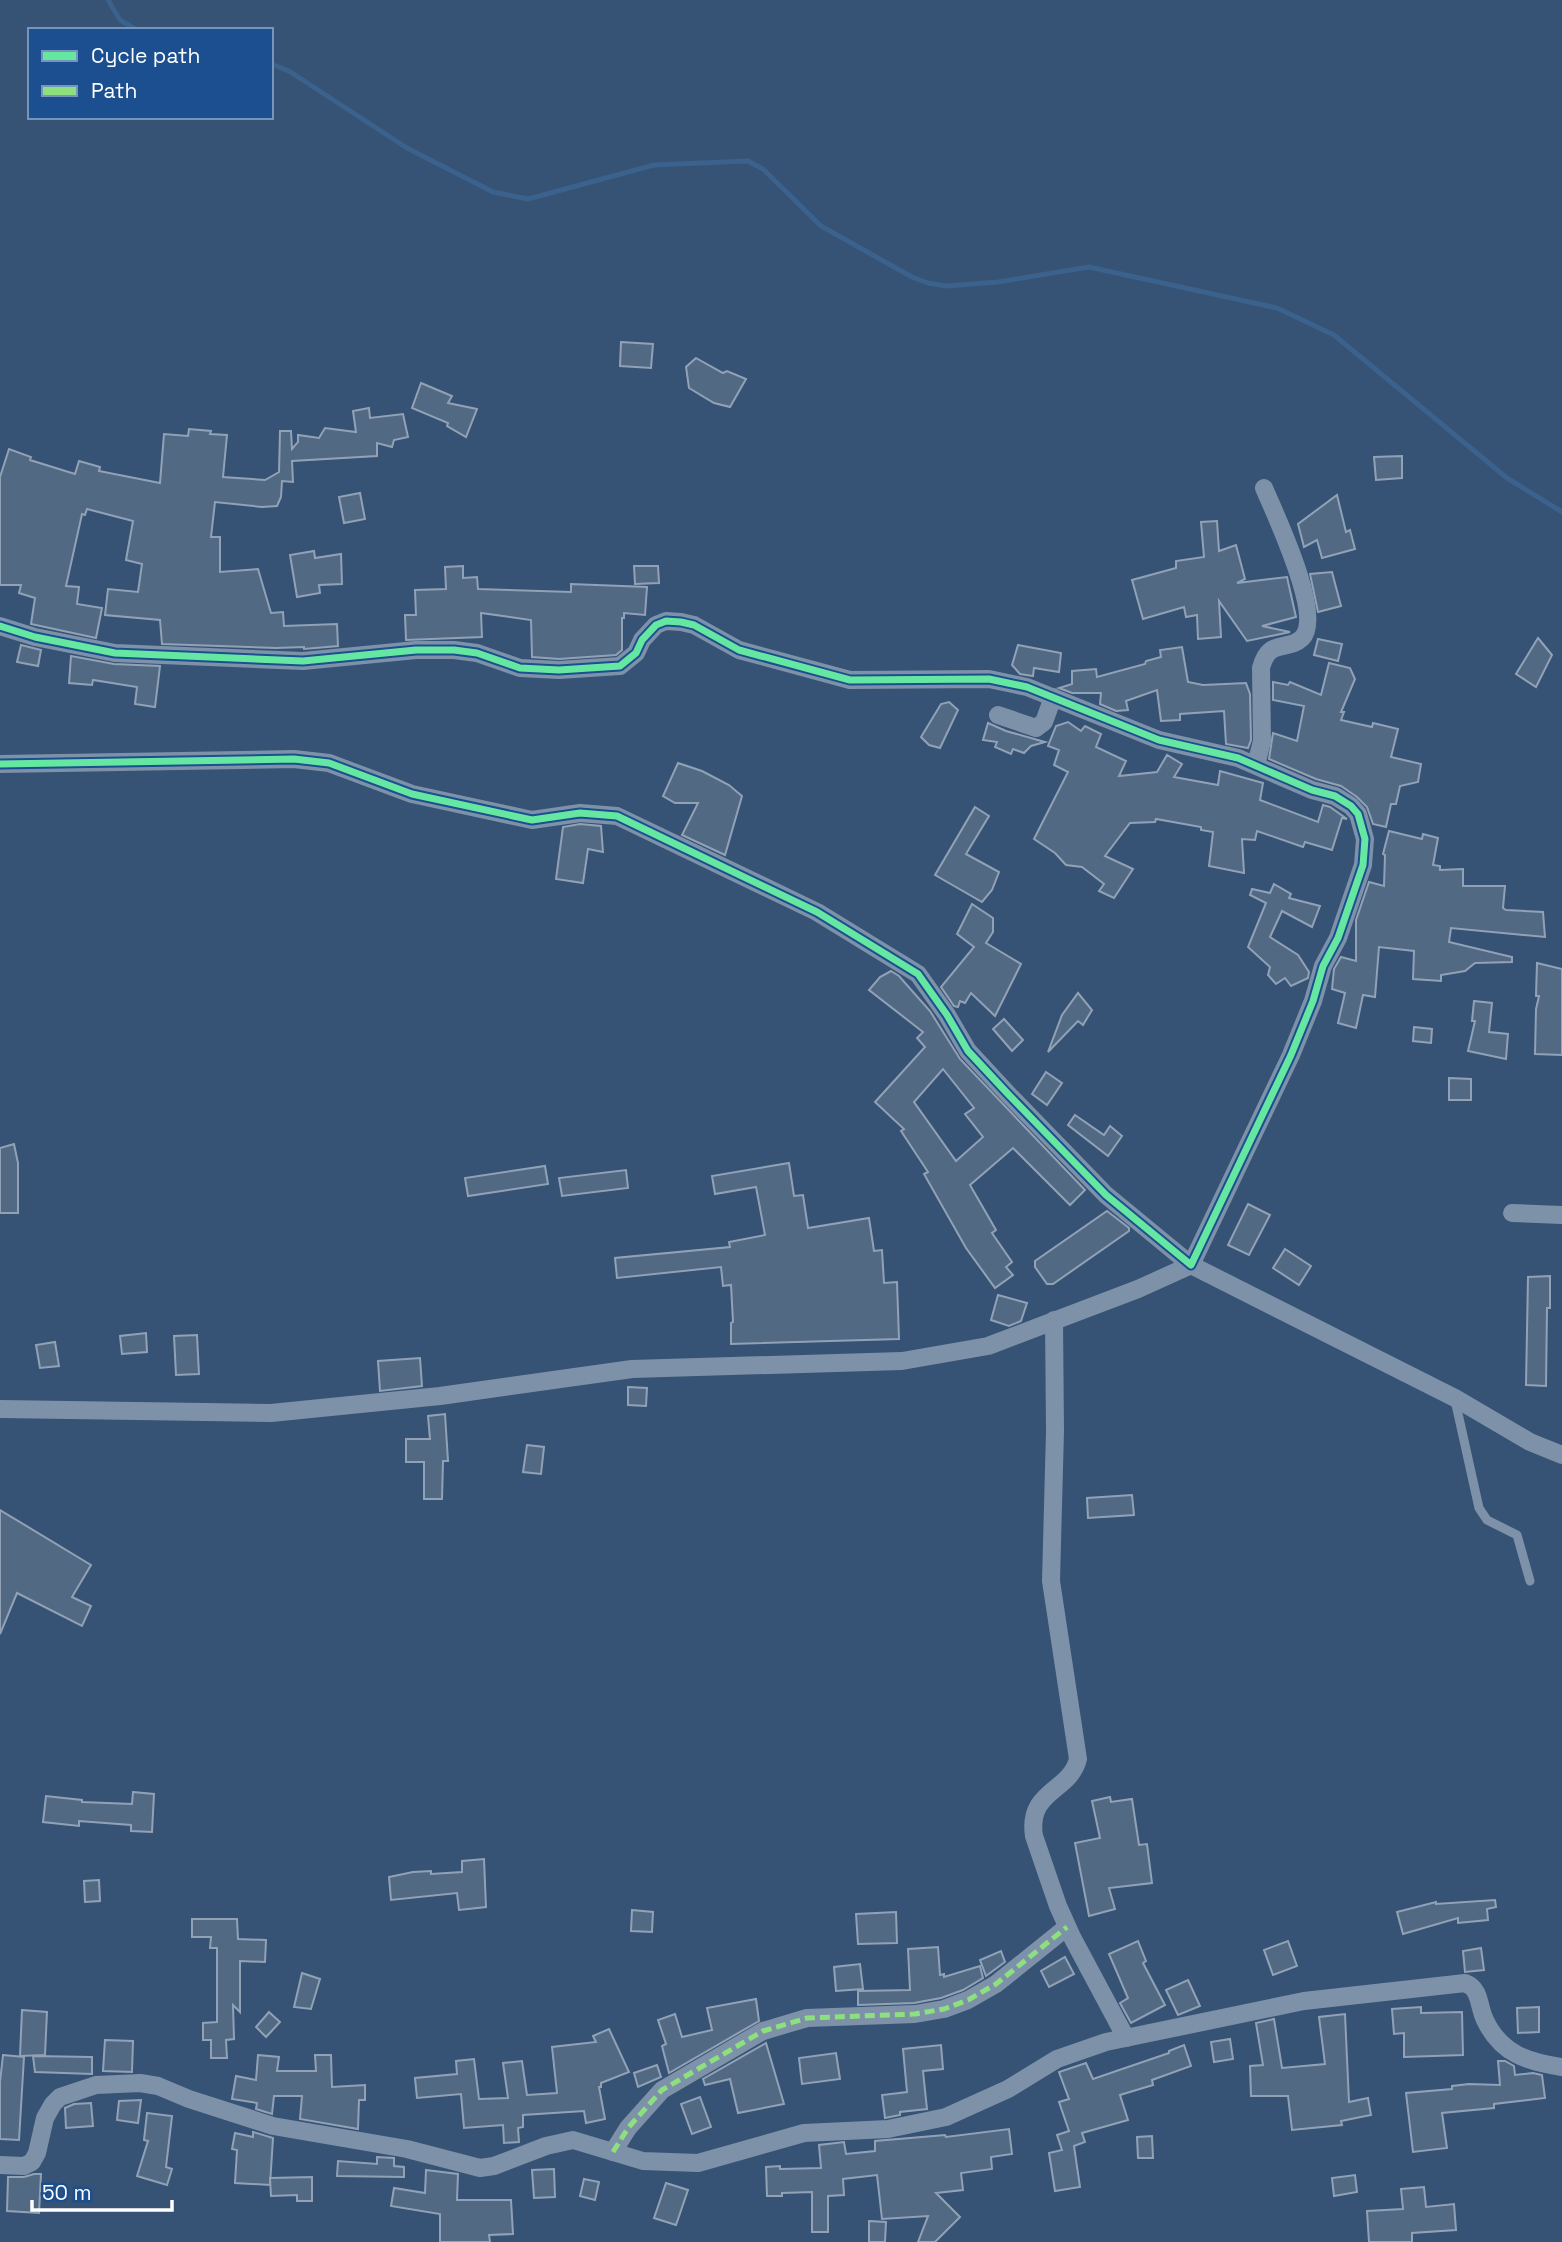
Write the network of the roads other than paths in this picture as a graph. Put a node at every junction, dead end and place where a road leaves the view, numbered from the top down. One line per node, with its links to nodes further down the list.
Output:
1 (1264, 488): 6 (street)
2 (0, 626): 3 (street)
3 (1053, 697): 4 (street); 6 (street)
4 (998, 715)
5 (0, 764): 9 (street)
6 (1256, 765): 9 (street)
7 (1512, 1213): 8 (street)
8 (1562, 1214)
9 (1191, 1265): 10 (street); 11 (street)
10 (1054, 1320): 12 (street); 15 (street)
11 (1455, 1398): 13 (street); 14 (lane)
12 (0, 1409)
13 (1562, 1455)
14 (1530, 1581)
15 (1067, 1927): 16 (street); 18 (street)
16 (1126, 2038): 17 (street); 18 (street)
17 (1562, 2067)
18 (613, 2152): 19 (street)
19 (0, 2165)

